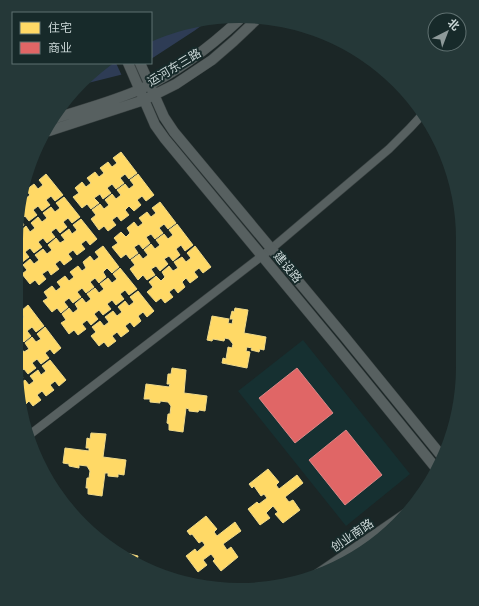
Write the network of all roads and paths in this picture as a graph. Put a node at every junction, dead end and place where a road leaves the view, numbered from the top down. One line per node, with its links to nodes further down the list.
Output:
1 (235, 23): 5 (street, 运河东三路)
2 (253, 23): 7 (street, 运河东三路)
3 (128, 64): 6 (street, 建设路)
4 (142, 67): 5 (street, 建设路)
5 (150, 84): 6 (street, 运河东三路); 7 (street, 建设路)
6 (139, 89): 8 (street, 建设路); 9 (street, 运河东三路)
7 (155, 95): 8 (street, 运河东三路); 12 (street, 建设路)
8 (144, 100): 11 (street, 运河东三路); 13 (street, 建设路)
9 (61, 116)
10 (419, 118): 12 (street)
11 (53, 130)
12 (271, 249): 13 (street); 15 (street, 建设路)
13 (262, 256): 14 (street); 16 (street, 建设路)
14 (33, 432)
15 (439, 452)
16 (433, 464)
17 (380, 530): 18 (street, 创业南路)
18 (336, 561)

